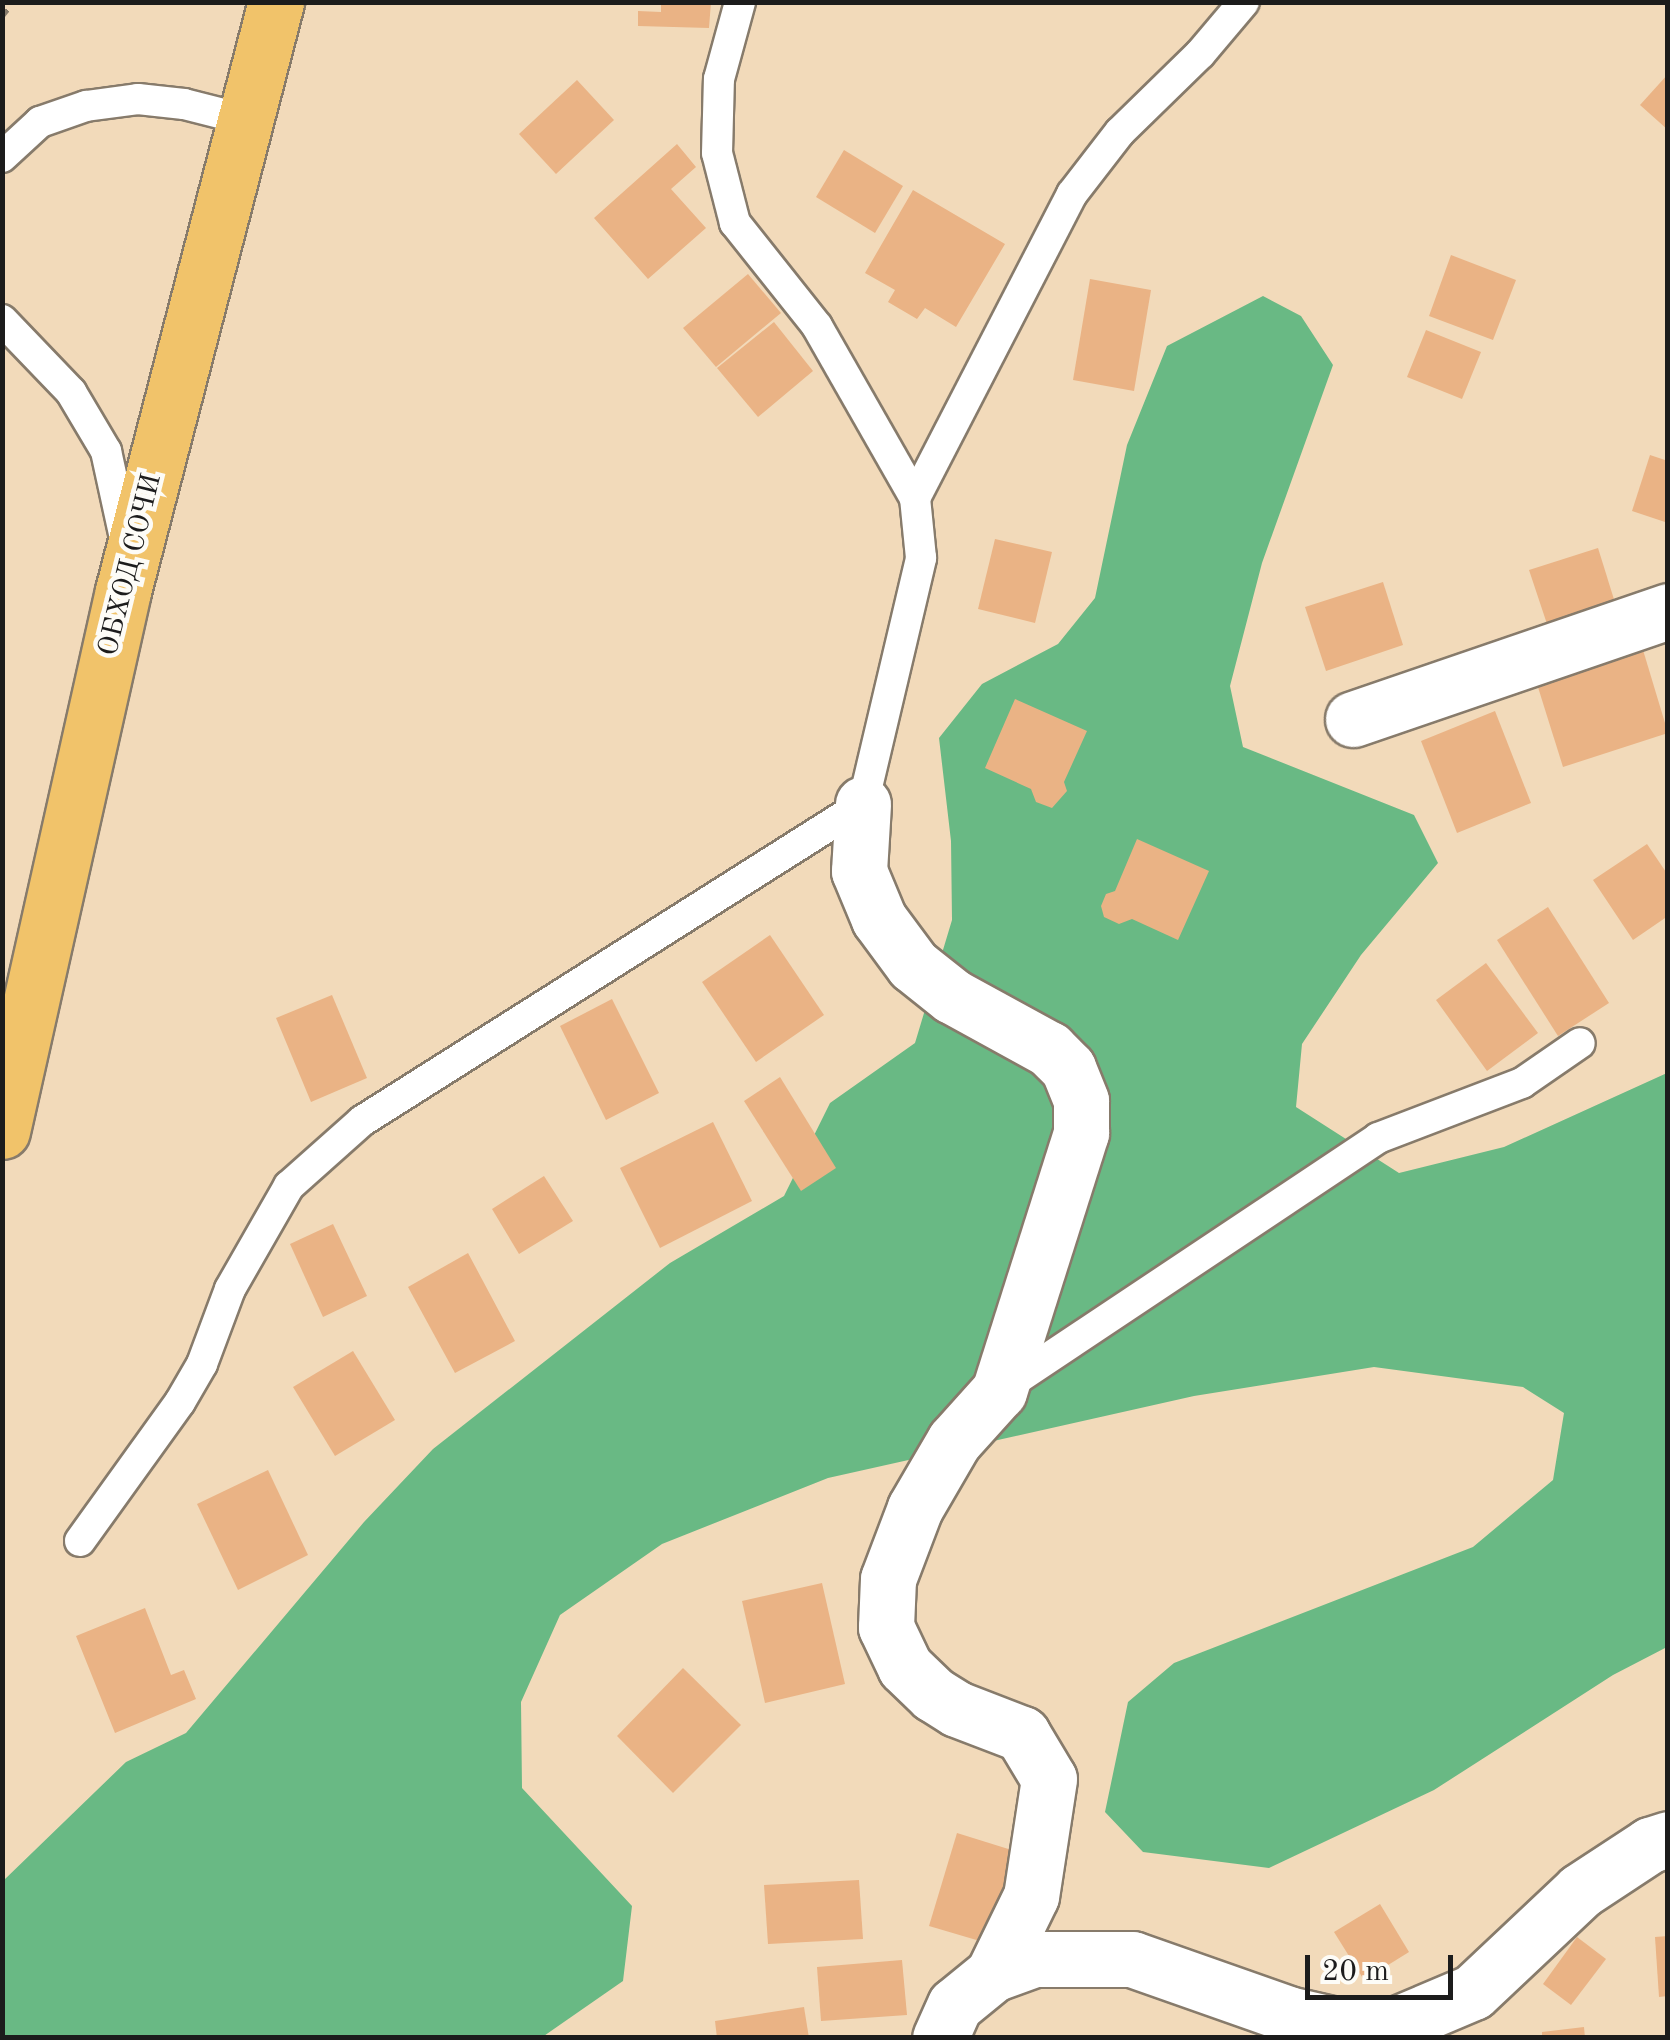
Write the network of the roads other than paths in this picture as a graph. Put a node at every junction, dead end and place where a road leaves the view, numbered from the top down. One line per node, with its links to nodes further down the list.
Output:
1 (276, 2): 4 (highway, ОБХОД СОЧИ)
2 (740, 2): 7 (lane)
3 (1244, 2): 7 (lane)
4 (243, 119): 5 (lane); 8 (highway, ОБХОД СОЧИ)
5 (2, 156)
6 (2, 320): 8 (lane)
7 (915, 498): 11 (lane)
8 (123, 592): 13 (highway, ОБХОД СОЧИ)
9 (1668, 611): 10 (street)
10 (1353, 719)
11 (863, 804): 14 (street); 15 (lane)
12 (1580, 1043): 14 (lane)
13 (2, 1131)
14 (1000, 1391): 17 (street)
15 (80, 1541)
16 (1668, 1839): 17 (street)
17 (993, 1974): 18 (street)
18 (940, 2038)

